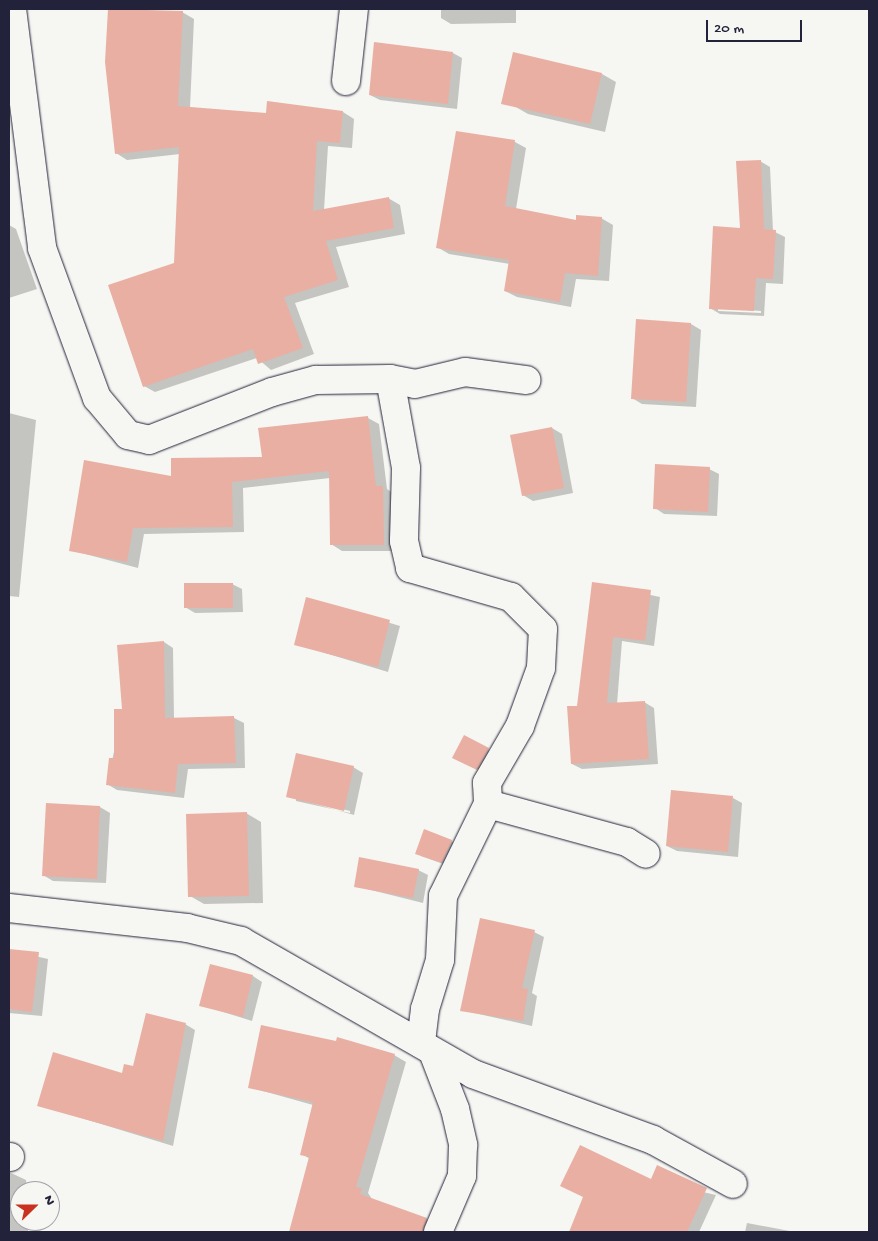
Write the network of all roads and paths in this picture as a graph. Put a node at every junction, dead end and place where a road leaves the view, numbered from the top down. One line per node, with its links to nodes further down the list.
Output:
1 (12, 9): 4 (street)
2 (354, 9): 3 (street)
3 (346, 81)
4 (390, 379): 5 (street); 6 (street)
5 (526, 380)
6 (488, 804): 7 (street); 9 (street)
7 (646, 854)
8 (9, 908): 9 (street)
9 (427, 1048): 10 (street); 11 (street)
10 (733, 1184)
11 (438, 1232)

